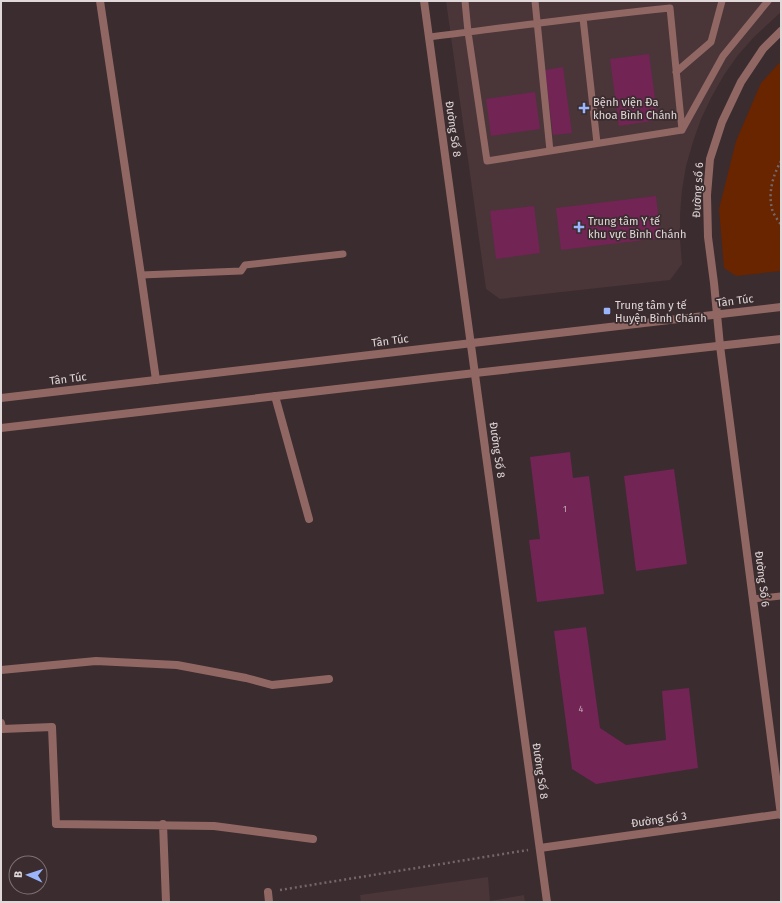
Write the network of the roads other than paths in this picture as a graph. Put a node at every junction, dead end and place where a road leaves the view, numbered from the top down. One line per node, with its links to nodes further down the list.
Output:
1 (100, 1): 17 (street)
2 (424, 1): 11 (street, Đường Số 8)
3 (464, 1): 10 (lane)
4 (535, 1): 8 (lane)
5 (722, 1): 12 (lane)
6 (768, 1): 13 (lane)
7 (583, 18): 8 (lane); 12 (lane); 14 (lane)
8 (537, 24): 10 (lane); 15 (lane)
9 (781, 31): 19 (street, Đường số 6)
10 (468, 32): 11 (lane); 15 (lane)
11 (429, 37): 21 (street, Đường Số 8)
12 (676, 72): 13 (lane)
13 (682, 130): 14 (lane)
14 (597, 143): 15 (lane)
15 (550, 150)
16 (343, 254): 17 (lane)
17 (142, 275): 24 (street)
18 (781, 307): 19 (street, Tân Túc)
19 (717, 315): 21 (street, Tân Túc); 22 (street, Đường số 6)
20 (781, 339): 22 (street)
21 (471, 343): 23 (street, Đường Số 8); 24 (street, Tân Túc)
22 (720, 346): 23 (street); 30 (street, Đường Số 6)
23 (475, 373): 25 (street); 37 (street, Đường Số 8)
24 (156, 380): 26 (street, Tân Túc)
25 (275, 396): 27 (street); 28 (street)
26 (1, 398)
27 (1, 428)
28 (309, 519)
29 (781, 596): 30 (lane)
30 (753, 599): 34 (street, Đường Số 6)
31 (1, 670): 32 (street)
32 (329, 679)
33 (1, 723): 35 (street)
34 (781, 814): 37 (street, Đường Số 3)
35 (163, 824): 36 (street); 39 (street)
36 (313, 839)
37 (540, 848): 41 (street, Đường Số 8)
38 (268, 892): 40 (street)
39 (166, 902)
40 (269, 902)
41 (547, 902)

